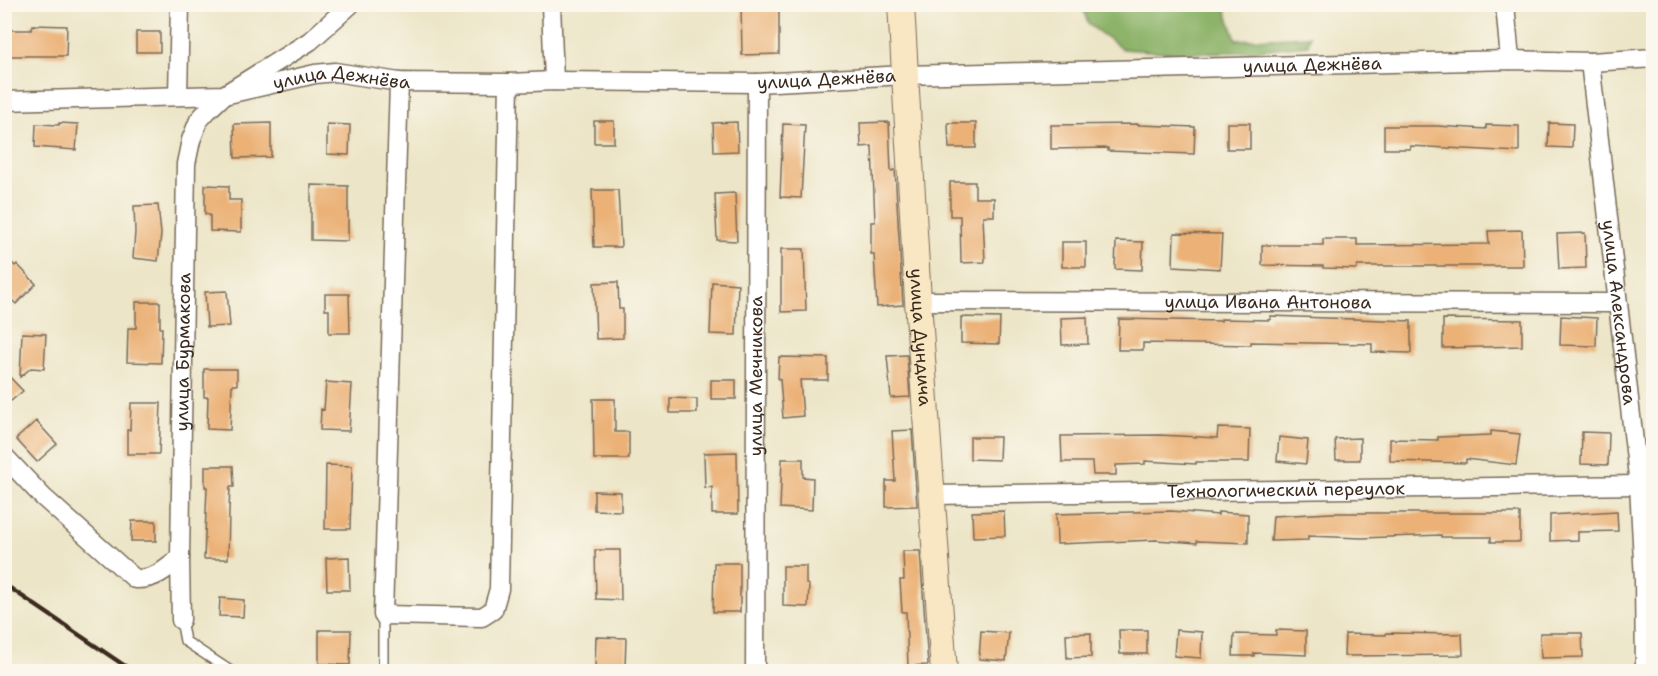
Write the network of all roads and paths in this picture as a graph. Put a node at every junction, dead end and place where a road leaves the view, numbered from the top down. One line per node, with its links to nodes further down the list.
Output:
1 (180, 4): 14 (street)
2 (351, 4): 15 (street, улица Бурмакова)
3 (551, 4): 10 (street)
4 (901, 4): 9 (street, улица Дундича)
5 (1505, 4): 7 (street)
6 (1653, 58): 8 (street, улица Дежнёва)
7 (1510, 60): 8 (street, улица Дежнёва); 9 (street, улица Дежнёва)
8 (1590, 62): 18 (street, улица Александрова)
9 (905, 75): 13 (street, улица Дежнёва); 17 (street, улица Дундича)
10 (554, 81): 12 (street, улица Дежнёва); 13 (street, улица Дежнёва)
11 (399, 82): 12 (street, улица Дежнёва); 15 (street, улица Дежнёва); 23 (street)
12 (509, 83): 23 (street)
13 (757, 83): 27 (street, улица Мечникова)
14 (178, 95): 15 (street, улица Дежнёва); 16 (street, улица Дежнёва)
15 (224, 95): 22 (street, улица Бурмакова)
16 (4, 101)
17 (918, 302): 18 (street, улица Ивана Антонова); 21 (street, улица Дундича)
18 (1617, 303): 20 (street, улица Александрова)
19 (4, 456): 22 (street)
20 (1639, 485): 21 (street, Технологический переулок); 29 (street, улица Александрова)
21 (932, 495): 28 (street, улица Дундича)
22 (180, 557): 24 (street, улица Бурмакова)
23 (383, 615): 26 (lane)
24 (181, 620): 25 (lane)
25 (232, 672)
26 (383, 672)
27 (755, 672)
28 (944, 672)
29 (1645, 672)

